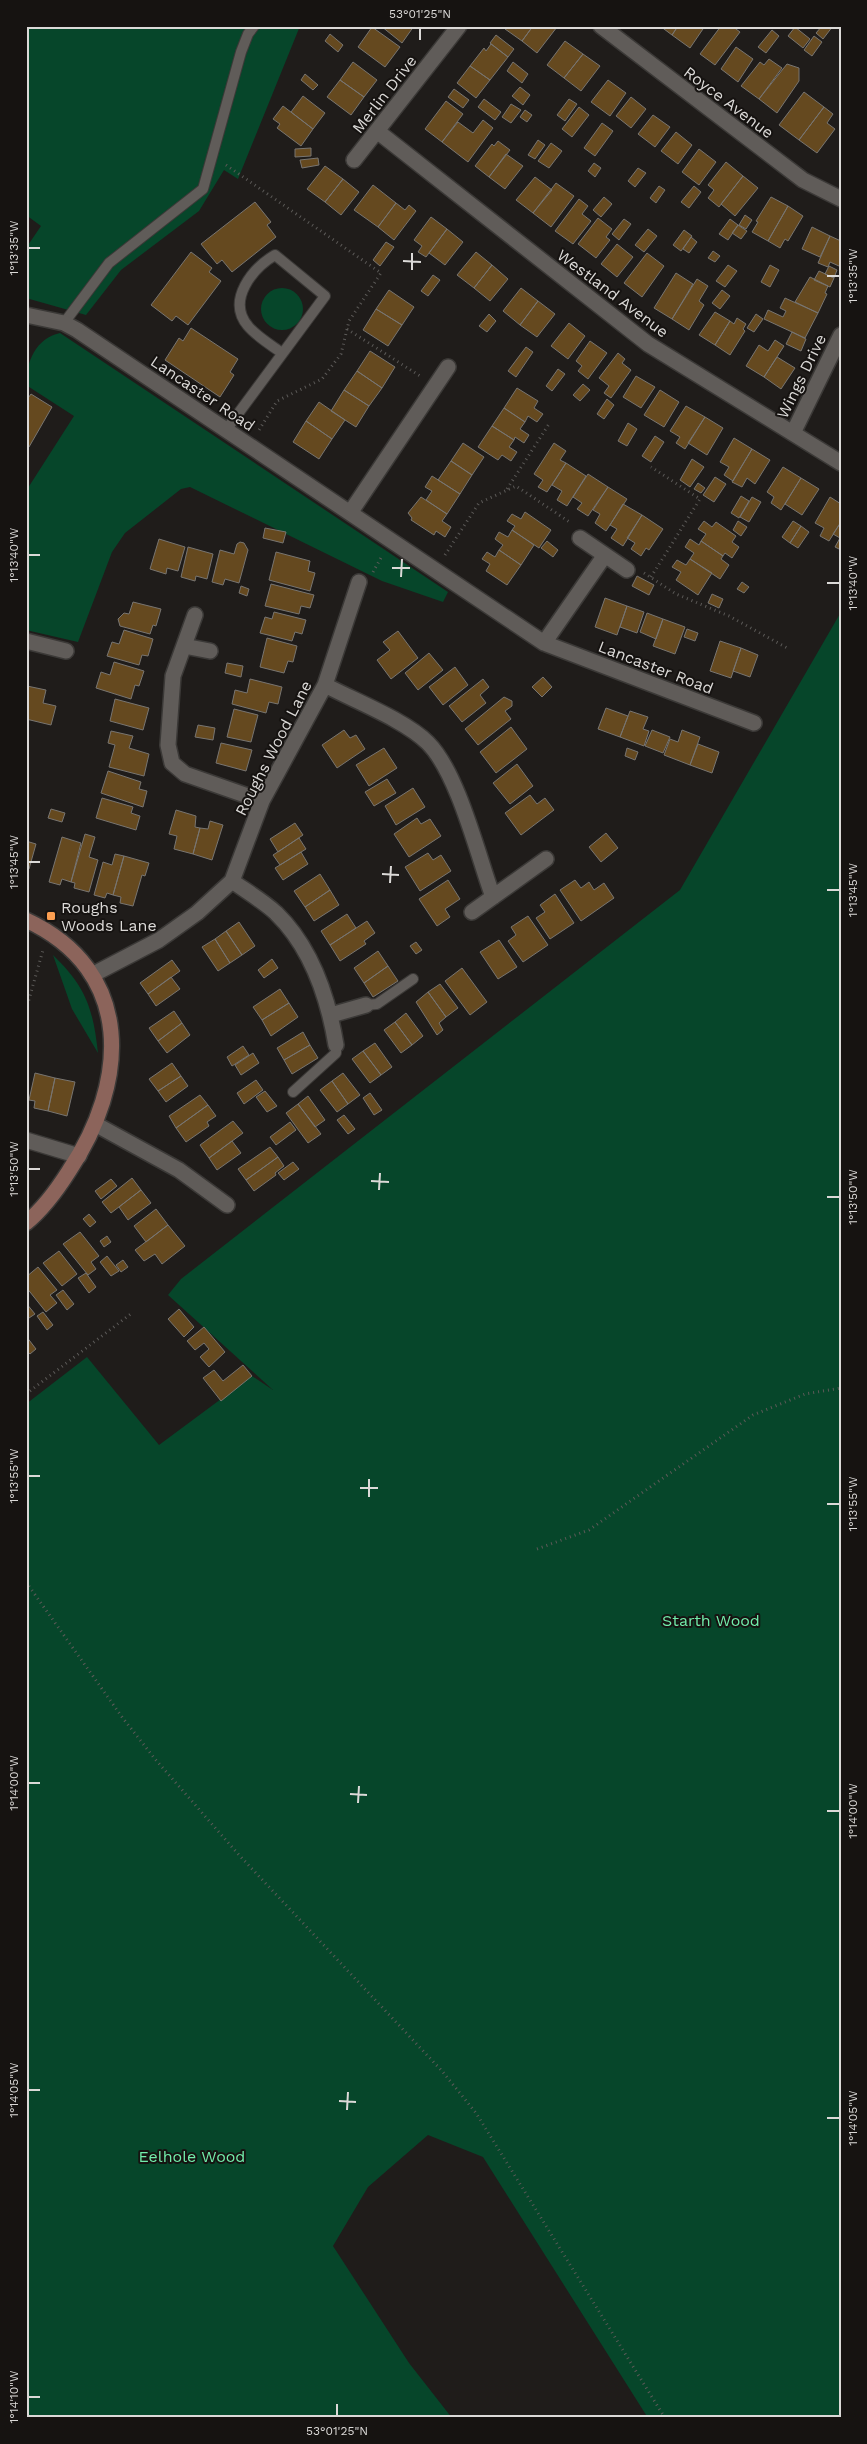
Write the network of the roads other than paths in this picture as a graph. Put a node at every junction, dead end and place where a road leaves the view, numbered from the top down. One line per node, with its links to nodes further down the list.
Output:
1 (254, 26): 8 (lane)
2 (459, 26): 4 (street, Merlin Drive)
3 (600, 26): 6 (street, Royce Avenue)
4 (376, 131): 5 (street, Merlin Drive); 13 (street, Westland Avenue)
5 (354, 160)
6 (841, 199)
7 (28, 318): 8 (street, Lancaster Road)
8 (64, 323): 12 (street, Lancaster Road)
9 (841, 335): 13 (street, Wings Drive)
10 (282, 353): 10 (lane); 12 (lane)
11 (448, 367): 15 (street)
12 (226, 430): 15 (street, Lancaster Road)
13 (793, 433): 14 (street, Westland Avenue)
14 (841, 463)
15 (350, 513): 22 (street, Lancaster Road)
16 (580, 538): 17 (street)
17 (605, 555): 18 (street); 22 (street)
18 (627, 570)
19 (359, 582): 26 (street, Roughs Wood Lane)
20 (195, 615): 23 (street)
21 (26, 641): 24 (street)
22 (544, 643): 27 (street, Lancaster Road)
23 (184, 646): 25 (street); 28 (street)
24 (66, 651)
25 (210, 651)
26 (325, 685): 28 (street, Roughs Wood Lane); 31 (street)
27 (754, 723)
28 (262, 802): 30 (street, Roughs Wood Lane)
29 (546, 859): 31 (street)
30 (232, 881): 34 (street, Roughs Wood Lane); 37 (street)
31 (493, 897): 32 (street)
32 (472, 912)
33 (26, 920): 34 (street)
34 (92, 975): 40 (street)
35 (413, 979): 36 (lane)
36 (366, 1005): 37 (street)
37 (331, 1014): 38 (street)
38 (336, 1045): 39 (lane)
39 (293, 1092)
40 (95, 1124): 42 (street); 43 (street)
41 (26, 1140): 42 (street)
42 (79, 1156): 44 (street)
43 (227, 1206)
44 (26, 1223)

